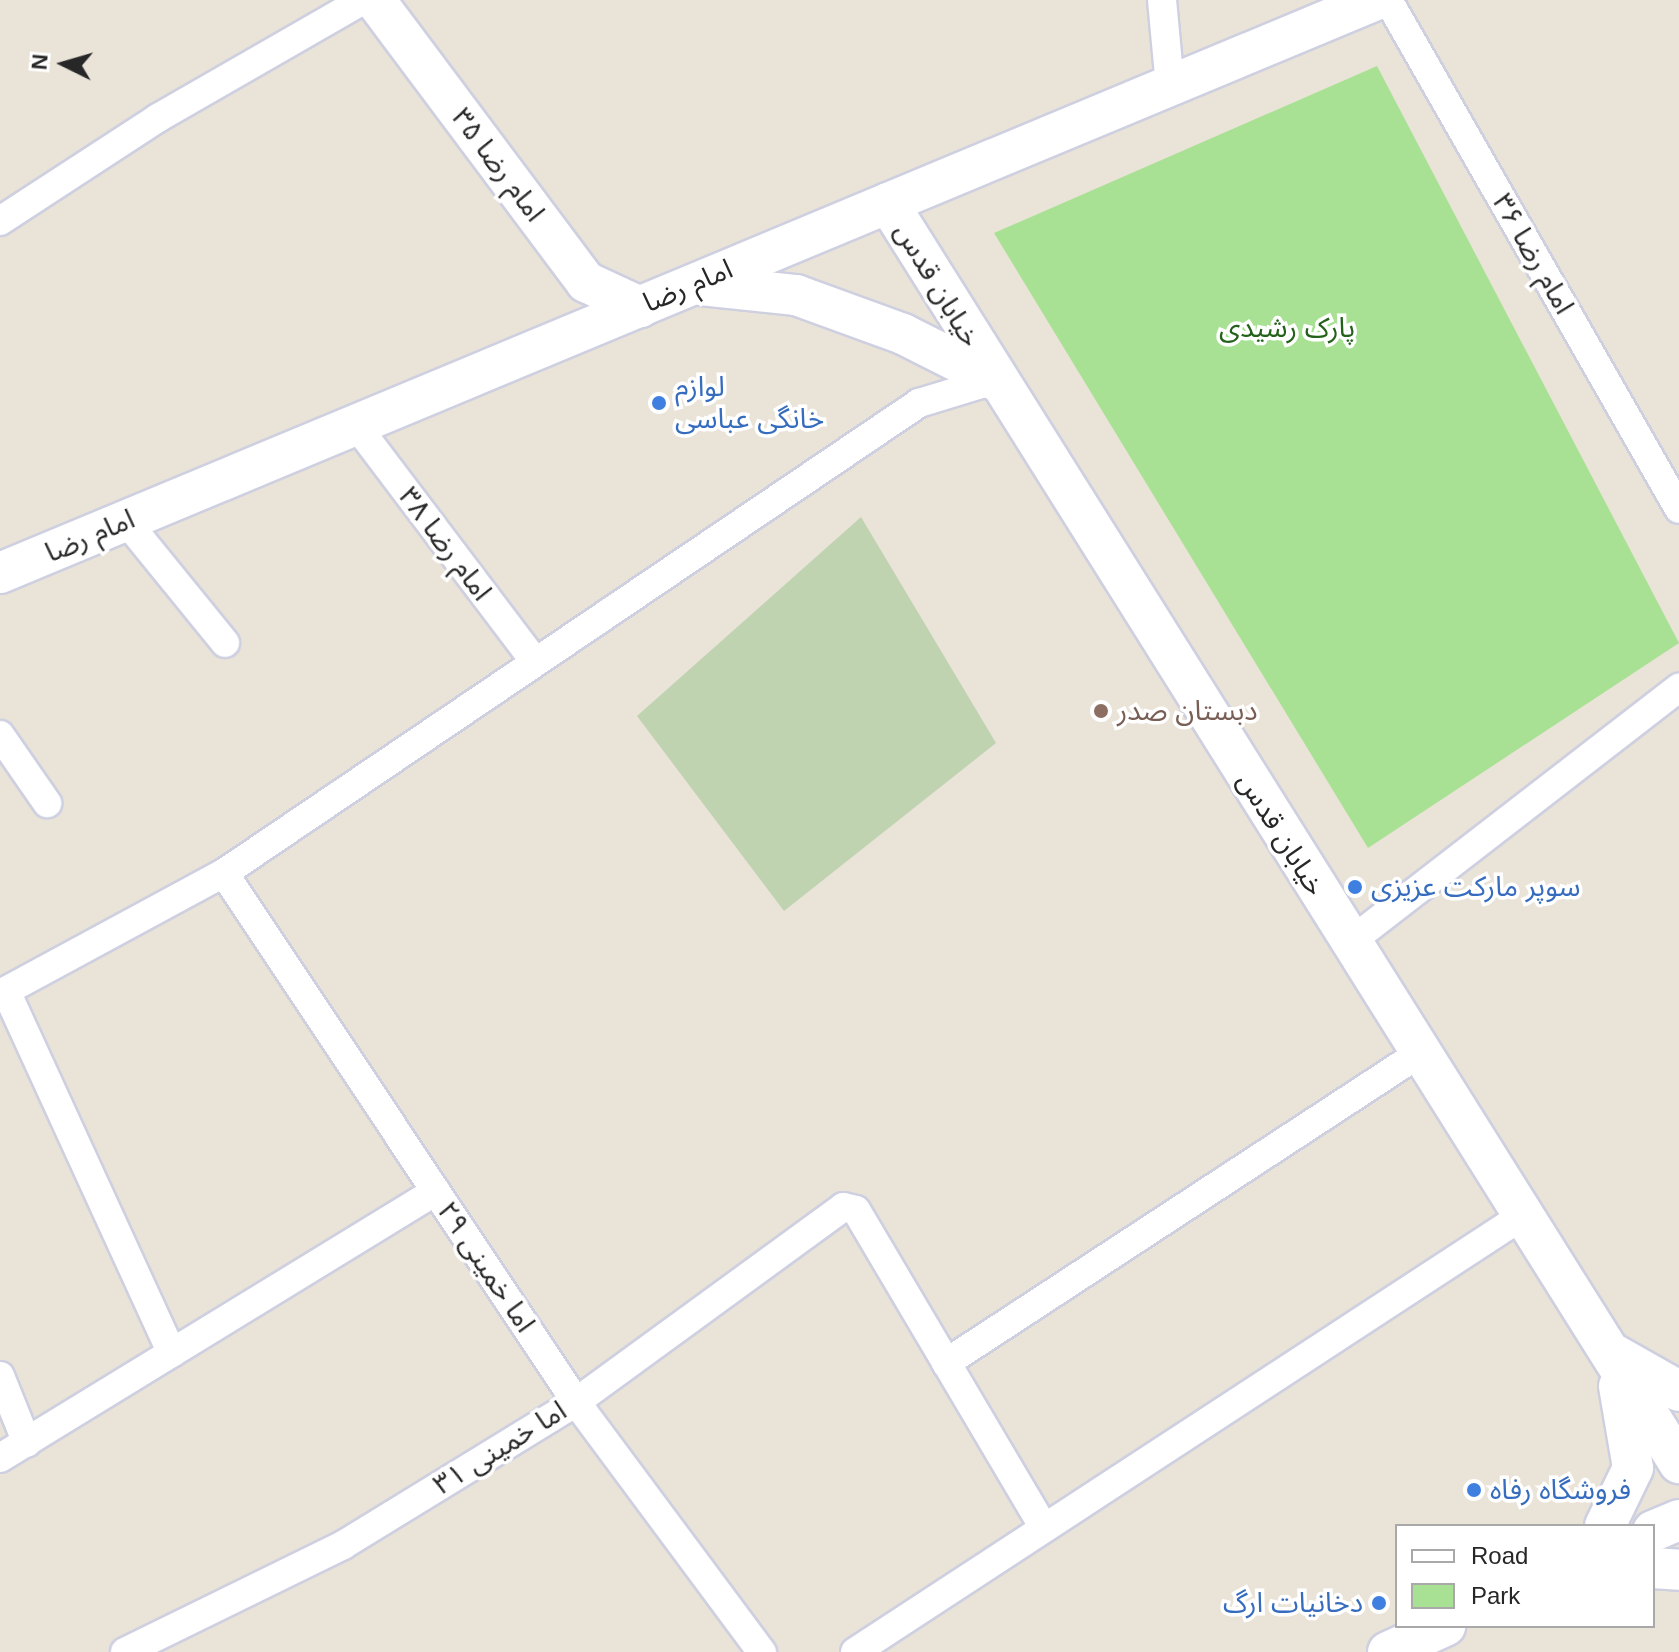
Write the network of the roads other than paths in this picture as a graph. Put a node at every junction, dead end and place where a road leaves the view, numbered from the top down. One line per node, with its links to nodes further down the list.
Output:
1 (363, 0): 8 (street)
2 (375, 0): 10 (street, امام رضا ۳۵)
3 (1162, 0): 6 (street)
4 (1376, 0): 6 (street, امام رضا)
5 (1388, 0): 13 (street, امام رضا ۳۶)
6 (1170, 86): 7 (street, امام رضا)
7 (888, 203): 9 (street, امام رضا); 11 (street, خیابان قدس)
8 (0, 221)
9 (693, 284): 10 (street, امام رضا); 11 (street)
10 (640, 307): 12 (street, امام رضا)
11 (994, 380): 17 (street); 22 (street, خیابان قدس)
12 (356, 425): 14 (street, امام رضا); 17 (street, امام رضا ۳۸)
13 (1679, 509)
14 (126, 521): 15 (street, امام رضا); 16 (street)
15 (0, 573)
16 (225, 643)
17 (535, 662): 21 (street)
18 (1679, 688): 22 (street)
19 (0, 735): 20 (street)
20 (47, 803)
21 (224, 873): 23 (street); 25 (street, اما خمینی ٢٩)
22 (1350, 942): 24 (street, خیابان قدس)
23 (3, 993): 28 (street)
24 (1420, 1053): 26 (street, خیابان قدس); 29 (street)
25 (436, 1191): 28 (street); 32 (street, اما خمینی ٢٩)
26 (1522, 1216): 27 (street, خیابان قدس); 38 (street)
27 (1608, 1351): 31 (street); 35 (street, خیابان قدس); 37 (street)
28 (172, 1353): 33 (street)
29 (946, 1363): 32 (street, اما خمینی ٣١); 38 (street)
30 (0, 1376): 33 (street)
31 (1679, 1391)
32 (576, 1402): 44 (street, اما خمینی ٣١); 45 (street, اما خمینی ٢٩)
33 (27, 1443): 34 (street)
34 (0, 1458)
35 (1679, 1463)
36 (1679, 1520): 39 (street)
37 (1606, 1524)
38 (1044, 1528): 46 (street)
39 (1655, 1530)
40 (1655, 1568): 41 (street)
41 (1679, 1570)
42 (1441, 1628): 43 (street)
43 (1398, 1650)
44 (125, 1652)
45 (762, 1652)
46 (855, 1652)

